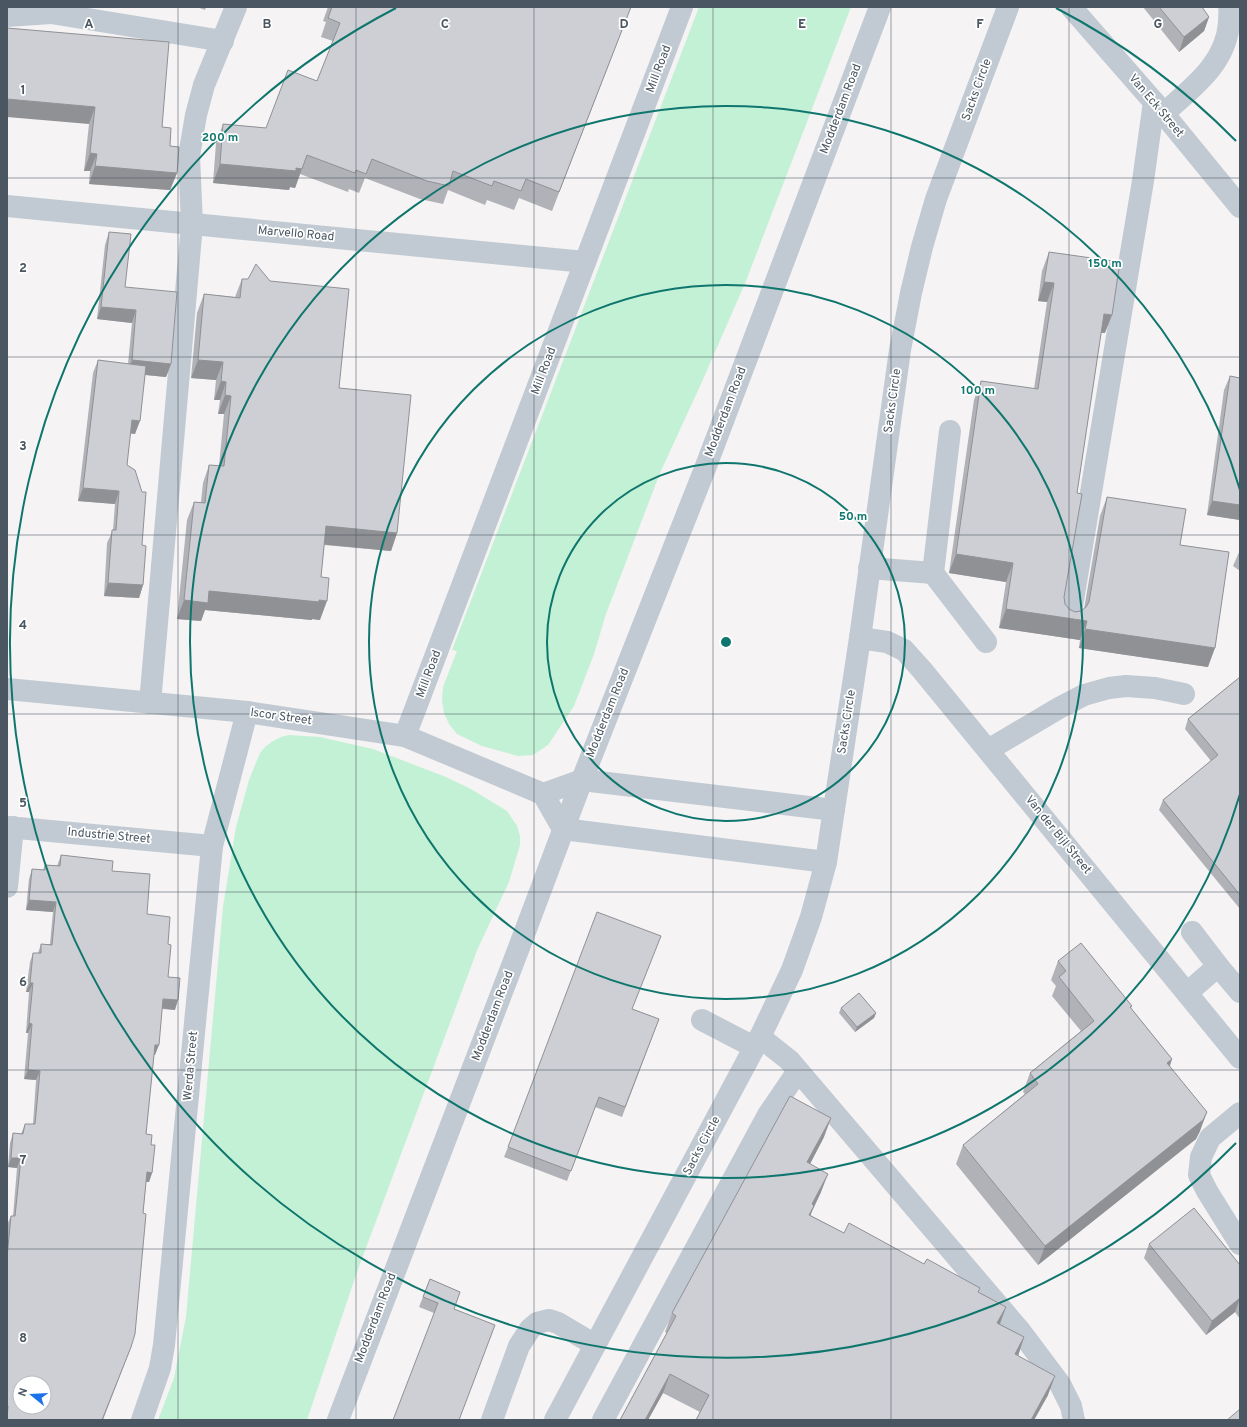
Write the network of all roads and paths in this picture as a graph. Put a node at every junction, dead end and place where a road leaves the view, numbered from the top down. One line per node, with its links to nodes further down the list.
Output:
1 (236, 7): 8 (street)
2 (682, 7): 13 (street, Mill Road)
3 (880, 7): 26 (street, Modderdam Road)
4 (1008, 7): 15 (street, Sacks Circle)
5 (1071, 7): 9 (street, Van Eck Street)
6 (1229, 7): 9 (street)
7 (7, 16): 8 (street)
8 (223, 41): 12 (street)
9 (1158, 108): 11 (street, Van Eck Street); 17 (street)
10 (7, 206): 12 (street, Marvello Road)
11 (1240, 207)
12 (192, 224): 13 (street, Marvello Road); 22 (street)
13 (585, 262): 24 (street, Mill Road)
14 (950, 431): 16 (street)
15 (869, 568): 16 (street); 18 (street, Sacks Circle)
16 (933, 573): 19 (street)
17 (1070, 618)
18 (860, 638): 25 (street, Van der Bijl Street); 28 (street, Sacks Circle)
19 (986, 642)
20 (7, 689): 22 (street, Iscor Street)
21 (1184, 694): 25 (street)
22 (150, 703): 23 (street, Iscor Street)
23 (247, 712): 24 (street, Iscor Street); 31 (street, Werda Street)
24 (405, 736): 27 (street, Iscor Street)
25 (988, 750): 37 (street, Van der Bijl Street)
26 (582, 780): 27 (street); 28 (street); 30 (street, Modderdam Road)
27 (543, 794): 30 (street)
28 (834, 810): 32 (street, Sacks Circle)
29 (10, 827): 31 (street, Industrie Street); 33 (street)
30 (563, 828): 32 (street); 46 (street, Modderdam Road)
31 (212, 846): 45 (street, Werda Street)
32 (826, 862): 39 (street, Sacks Circle)
33 (7, 887)
34 (1192, 932): 35 (street)
35 (1218, 966): 36 (street); 37 (street)
36 (1240, 992)
37 (1187, 993): 40 (street, Van der Bijl Street)
38 (702, 1020): 39 (street)
39 (757, 1042): 41 (street); 44 (street, Sacks Circle)
40 (1240, 1058)
41 (798, 1071): 49 (street); 50 (street)
42 (1240, 1114): 43 (street)
43 (1240, 1244)
44 (595, 1345): 47 (street); 48 (street, Sacks Circle)
45 (142, 1420)
46 (338, 1420)
47 (492, 1420)
48 (555, 1420)
49 (603, 1420)
50 (1074, 1420)

